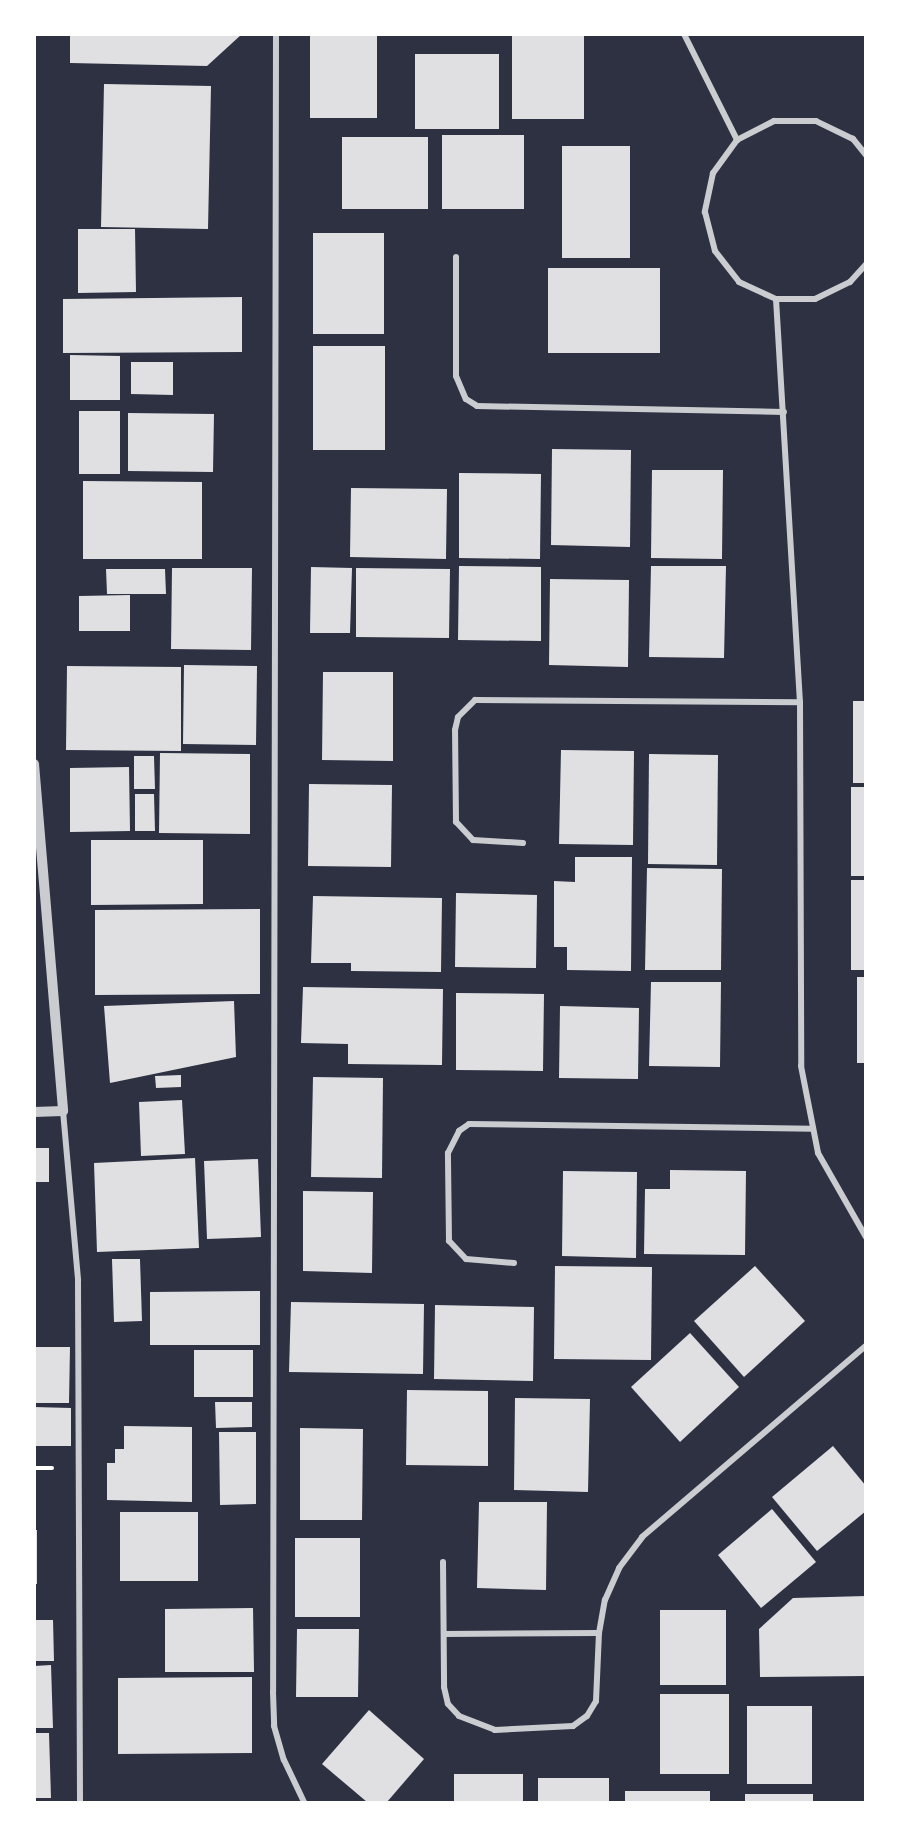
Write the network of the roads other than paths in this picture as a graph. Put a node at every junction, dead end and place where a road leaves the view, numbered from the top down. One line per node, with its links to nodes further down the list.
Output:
1 (276, 34): 23 (street)
2 (684, 34): 3 (street)
3 (736, 140): 4 (street); 7 (street)
4 (866, 155)
5 (456, 257): 8 (street)
6 (866, 264): 7 (street)
7 (776, 299): 8 (street)
8 (784, 412): 9 (street)
9 (800, 702): 12 (street); 15 (street)
10 (34, 764): 11 (street)
11 (35, 791): 13 (street)
12 (523, 843)
13 (63, 1111): 14 (street); 22 (street)
14 (34, 1112)
15 (812, 1129): 16 (street); 17 (street)
16 (866, 1237)
17 (514, 1263)
18 (866, 1346): 20 (street)
19 (443, 1562): 21 (street)
20 (599, 1633): 21 (street); 21 (street)
21 (444, 1634)
22 (81, 1803)
23 (304, 1803)

